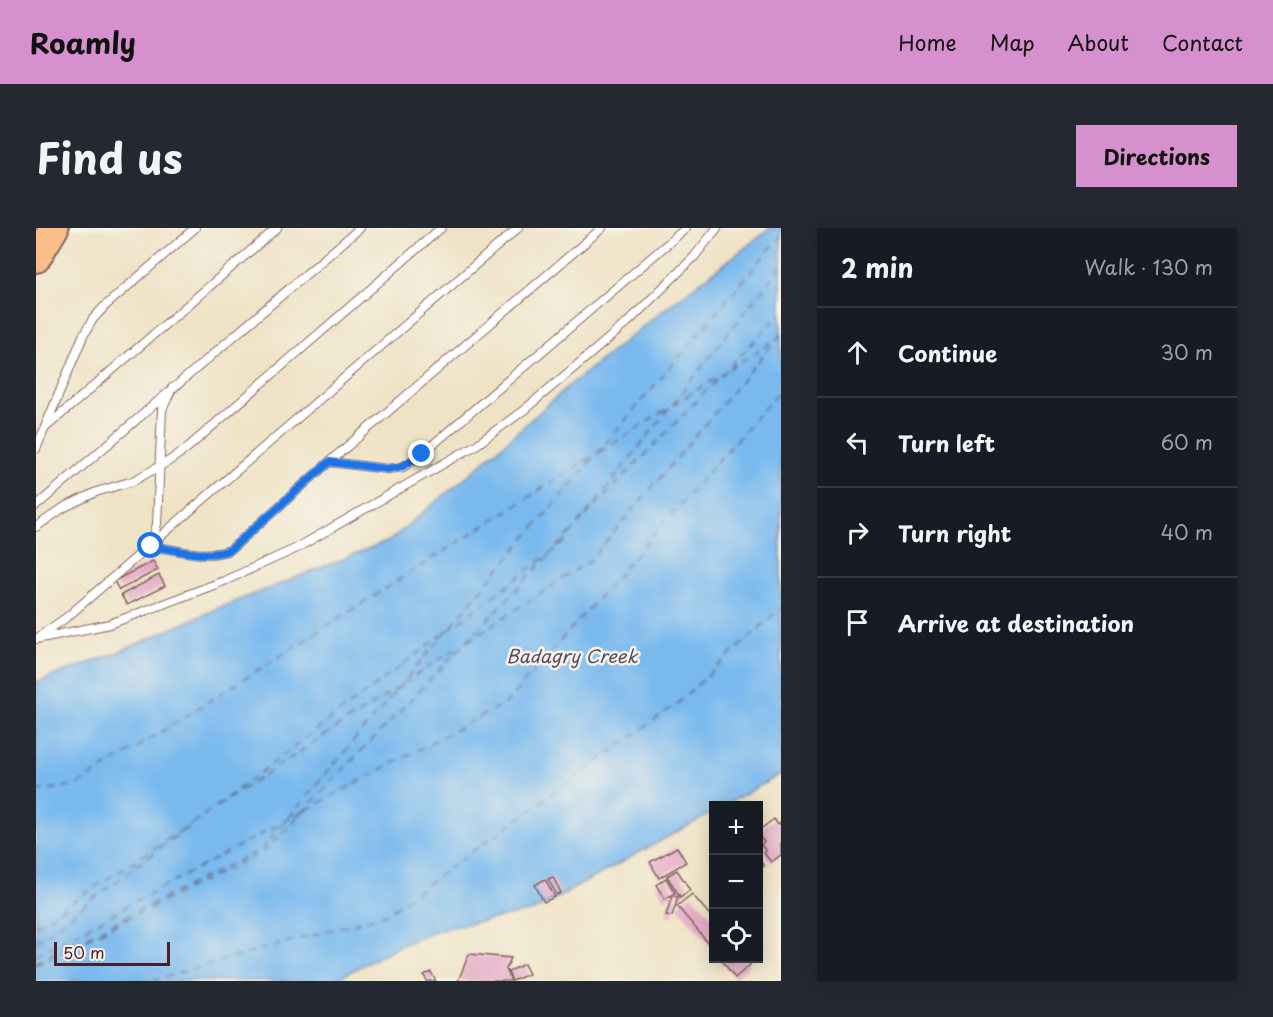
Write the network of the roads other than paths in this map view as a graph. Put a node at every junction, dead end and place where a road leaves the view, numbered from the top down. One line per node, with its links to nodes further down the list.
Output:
1 (54, 228): 10 (highway)
2 (195, 228): 12 (lane)
3 (277, 228): 12 (lane)
4 (360, 228): 11 (lane)
5 (441, 228): 15 (lane)
6 (518, 228): 18 (lane)
7 (602, 228): 14 (lane)
8 (686, 228): 14 (lane)
9 (717, 228): 19 (lane)
10 (36, 258)
11 (172, 388): 15 (lane); 16 (lane)
12 (45, 428): 13 (lane)
13 (36, 449)
14 (329, 462): 18 (lane)
15 (159, 467): 17 (lane); 18 (lane)
16 (36, 506)
17 (36, 527)
18 (151, 546): 19 (lane)
19 (36, 638)

